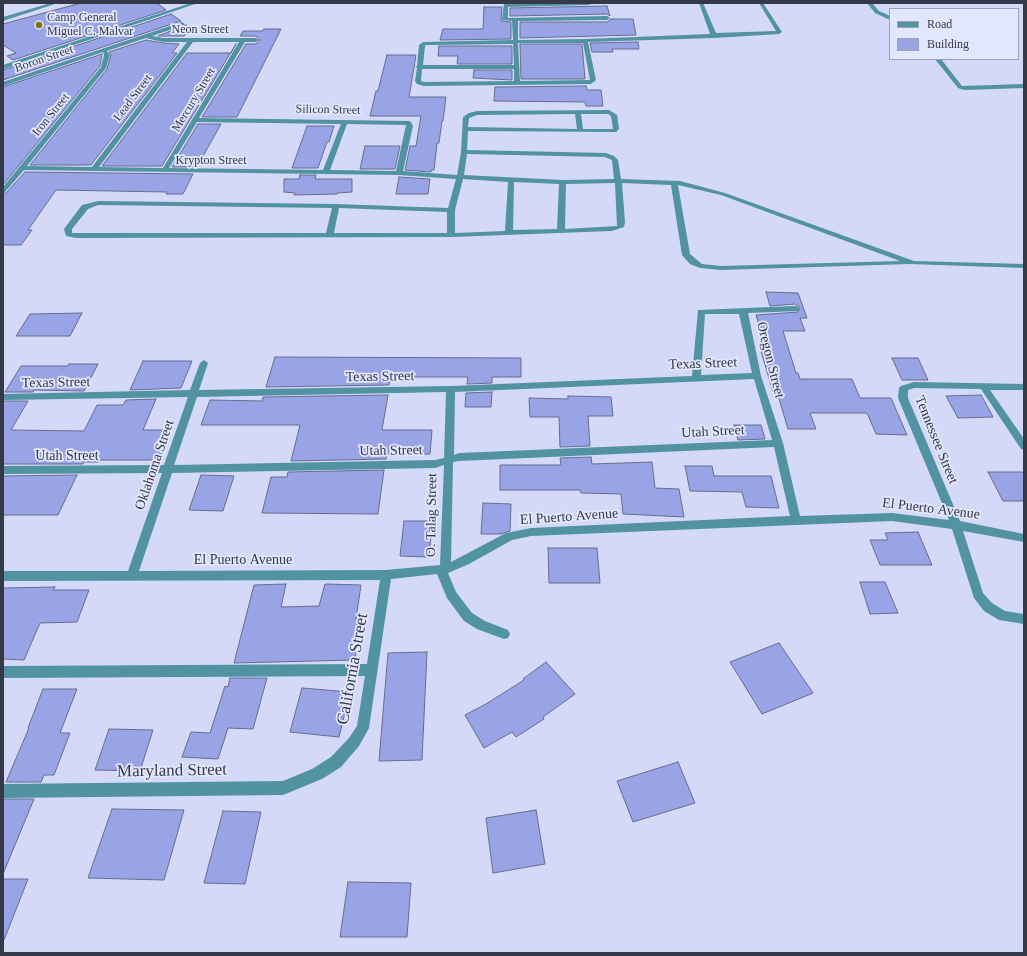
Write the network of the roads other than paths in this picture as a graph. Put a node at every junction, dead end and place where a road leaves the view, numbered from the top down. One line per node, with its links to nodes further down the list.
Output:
1 (56, 3): 11 (street)
2 (196, 3): 23 (street)
3 (589, 3): 7 (street); 8 (street)
4 (702, 3): 15 (street)
5 (761, 3): 15 (street)
6 (870, 3): 10 (street)
7 (506, 4): 12 (street)
8 (593, 18): 9 (street); 12 (street)
9 (607, 18)
10 (889, 18)
11 (3, 19)
12 (515, 20): 20 (street)
13 (182, 24): 14 (street, Boron Street)
14 (145, 36): 16 (street, Neon Street); 21 (street, Boron Street)
15 (714, 36): 19 (street)
16 (191, 40): 17 (street, Neon Street); 37 (street, Lead Street)
17 (243, 40): 18 (street, Neon Street); 30 (street, Mercury Street)
18 (256, 40)
19 (585, 41): 20 (street); 26 (street)
20 (516, 42): 24 (street); 25 (street)
21 (104, 50): 27 (street, Boron Street); 36 (street, Iron Street)
22 (939, 60): 28 (street)
23 (3, 67)
24 (516, 67): 25 (street); 26 (street)
25 (418, 68): 26 (street)
26 (517, 83)
27 (3, 84)
28 (1024, 86)
29 (578, 112): 31 (street); 34 (street); 34 (street)
30 (195, 120): 32 (street, Silicon Street); 38 (street, Mercury Street)
31 (543, 121): 33 (street); 33 (street); 34 (street)
32 (345, 122): 39 (street); 40 (street, Silicon Street)
33 (465, 129): 35 (street)
34 (580, 131)
35 (464, 152): 41 (street); 43 (street)
36 (22, 168): 37 (street, Krypton Street); 46 (street, Iron Street)
37 (93, 170): 38 (street, Krypton Street)
38 (164, 171): 39 (street, Krypton Street)
39 (325, 173): 40 (street, Krypton Street)
40 (399, 173): 41 (street, Krypton Street)
41 (460, 176): 42 (street, Krypton Street); 48 (street)
42 (511, 180): 44 (street, Krypton Street); 50 (street)
43 (618, 181): 44 (street, Krypton Street); 45 (street, Krypton Street); 49 (street)
44 (562, 182): 49 (street)
45 (674, 183): 53 (street, Krypton Street); 53 (street)
46 (3, 191)
47 (336, 206): 48 (street); 51 (street); 51 (street)
48 (450, 210): 52 (street)
49 (561, 231): 50 (street)
50 (509, 233): 52 (street)
51 (330, 234): 52 (street)
52 (451, 235)
53 (913, 263): 54 (street)
54 (1024, 266)
55 (795, 308): 56 (street)
56 (743, 311): 58 (street, Oregon Street); 59 (street, Oregon Street)
57 (204, 363): 63 (street, Oklahoma Street)
58 (757, 376): 59 (street, Texas Street); 65 (street, Oregon Street)
59 (696, 378): 62 (street, Texas Street)
60 (983, 386): 61 (street, Tennessee Street); 66 (street); 71 (street, Tennessee Street)
61 (1024, 387)
62 (451, 389): 63 (street, Texas Street); 67 (street, O. Talag Street)
63 (194, 394): 64 (street, Texas Street); 68 (street, Oklahoma Street)
64 (3, 398)
65 (778, 442): 67 (street, Utah Street); 70 (street, Oregon Street)
66 (1024, 446)
67 (447, 462): 68 (street, Utah Street); 73 (street, O. Talag Street)
68 (168, 469): 69 (street, Utah Street); 76 (street, Oklahoma Street)
69 (3, 470)
70 (796, 520): 71 (street, El Puerto Avenue); 73 (street, El Puerto Avenue)
71 (956, 525): 72 (street, El Puerto Avenue); 77 (street)
72 (1024, 538)
73 (443, 569): 74 (street, El Puerto Avenue); 78 (street)
74 (386, 574): 76 (street, El Puerto Avenue); 79 (street, California Street)
75 (3, 576): 76 (street, El Puerto Avenue)
76 (132, 576)
77 (1024, 619)
78 (504, 634)
79 (371, 670): 80 (street); 81 (street, California Street)
80 (3, 672)
81 (336, 762): 82 (street, Maryland Street)
82 (3, 791)

